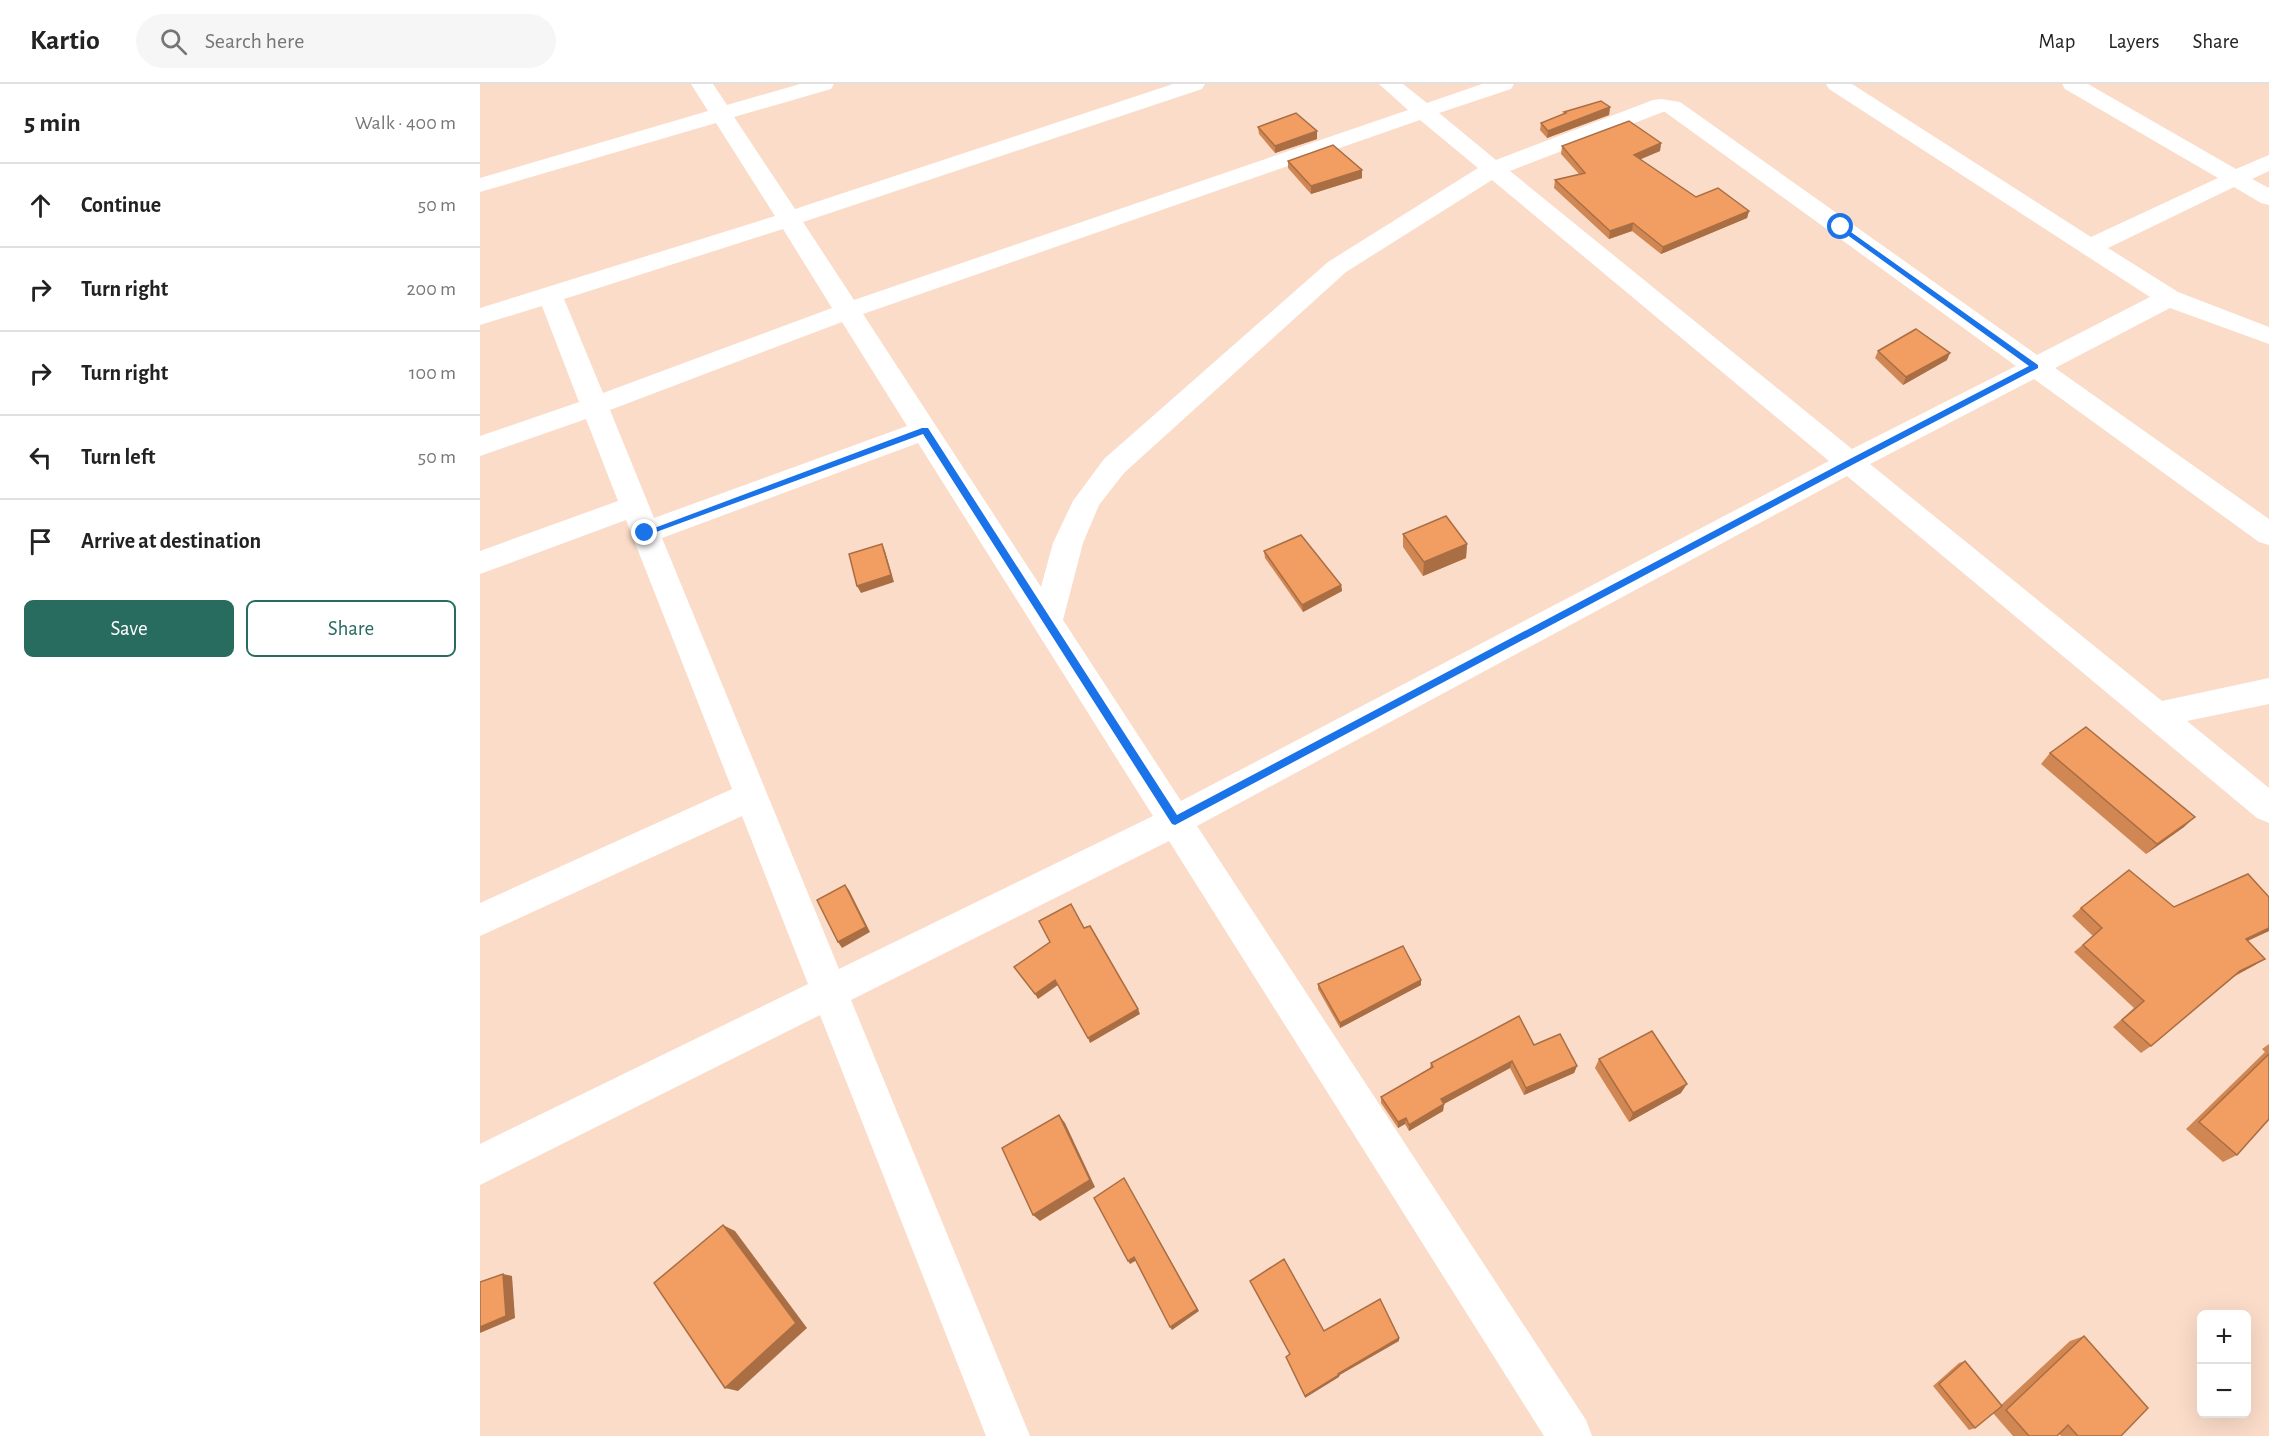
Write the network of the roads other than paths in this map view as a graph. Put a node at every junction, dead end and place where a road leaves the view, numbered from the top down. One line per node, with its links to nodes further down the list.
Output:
1 (702, 84): 9 (street)
2 (823, 84): 9 (street)
3 (1194, 84): 15 (street)
4 (1390, 84): 8 (street)
5 (1503, 84): 8 (street)
6 (1837, 84): 16 (street)
7 (2073, 84): 12 (street)
8 (1425, 112): 11 (street); 19 (street)
9 (722, 115): 13 (street); 15 (street)
10 (2269, 162): 12 (street)
11 (1493, 169): 22 (street); 26 (street); 30 (street)
12 (2234, 179): 14 (street); 16 (street)
13 (480, 185)
14 (2269, 198)
15 (789, 219): 17 (street); 19 (street)
16 (2090, 247): 18 (street)
17 (550, 295): 20 (street); 23 (street)
18 (2169, 298): 21 (street); 22 (street)
19 (848, 311): 23 (street); 24 (street)
20 (480, 317)
21 (2269, 336)
22 (2035, 366): 26 (street); 28 (street)
23 (595, 406): 25 (street); 27 (street)
24 (925, 430): 27 (street); 30 (street)
25 (480, 446)
26 (1849, 463): 32 (street); 35 (street)
27 (640, 519): 29 (street); 33 (street)
28 (2269, 534)
29 (480, 562)
30 (1047, 621): 35 (street)
31 (2269, 691): 32 (street)
32 (2156, 715): 34 (street)
33 (751, 796): 36 (street); 37 (street)
34 (2269, 808)
35 (1175, 821): 37 (street); 40 (street)
36 (480, 920)
37 (830, 992): 38 (street); 39 (street)
38 (480, 1165)
39 (1008, 1436)
40 (1570, 1436)

